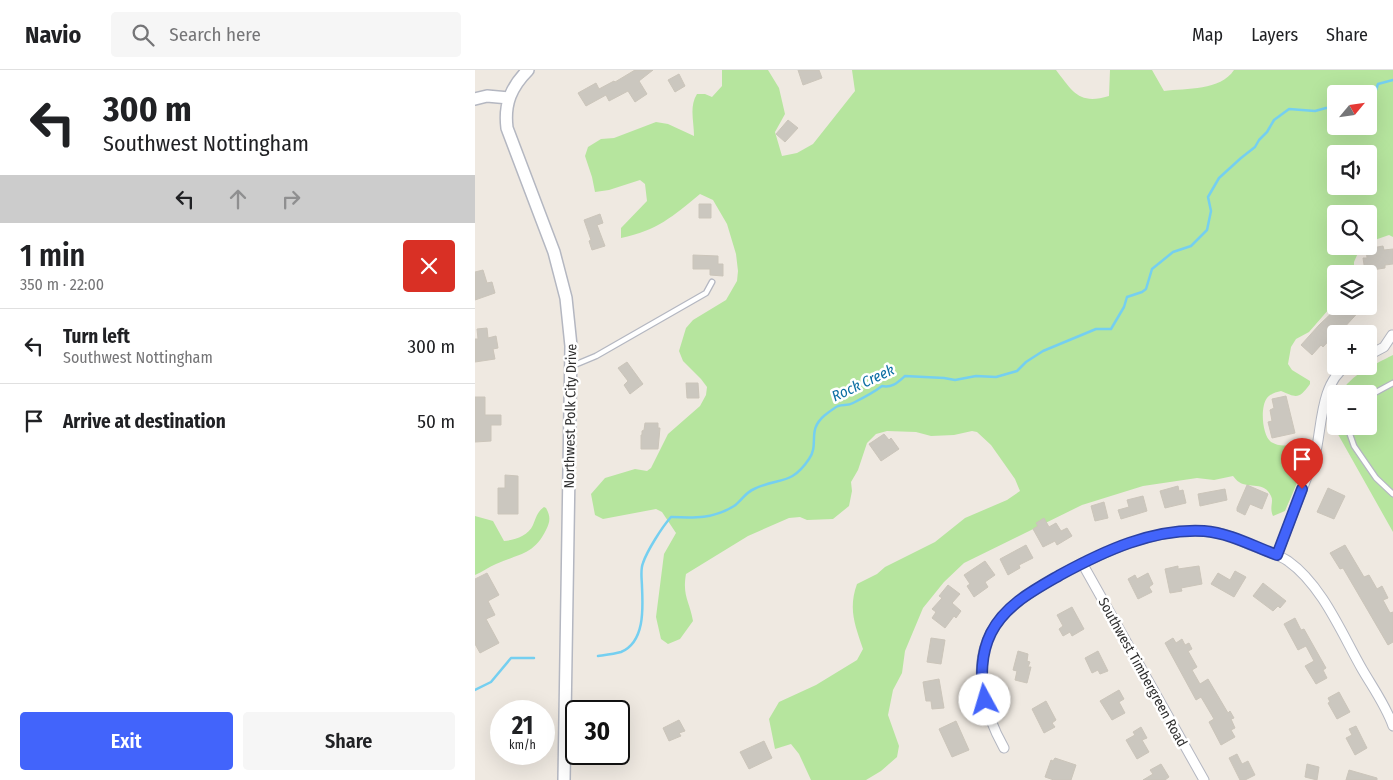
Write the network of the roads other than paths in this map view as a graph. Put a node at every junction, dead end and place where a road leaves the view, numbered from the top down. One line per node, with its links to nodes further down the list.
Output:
1 (528, 70): 2 (street, Northwest Polk City Drive)
2 (509, 98): 3 (street); 7 (street, Northwest Polk City Drive)
3 (475, 99)
4 (712, 282): 7 (lane)
5 (1393, 336): 6 (street)
6 (1377, 351)
7 (571, 366): 17 (street, Northwest Polk City Drive)
8 (1336, 375): 13 (street)
9 (1393, 383): 10 (lane)
10 (1377, 392)
11 (1350, 435): 12 (lane)
12 (1393, 494)
13 (1277, 555): 14 (street); 15 (street)
14 (1082, 564): 16 (street); 18 (street, Southwest Timbergreen Road)
15 (1393, 726)
16 (1004, 748)
17 (564, 780)
18 (1204, 780)

